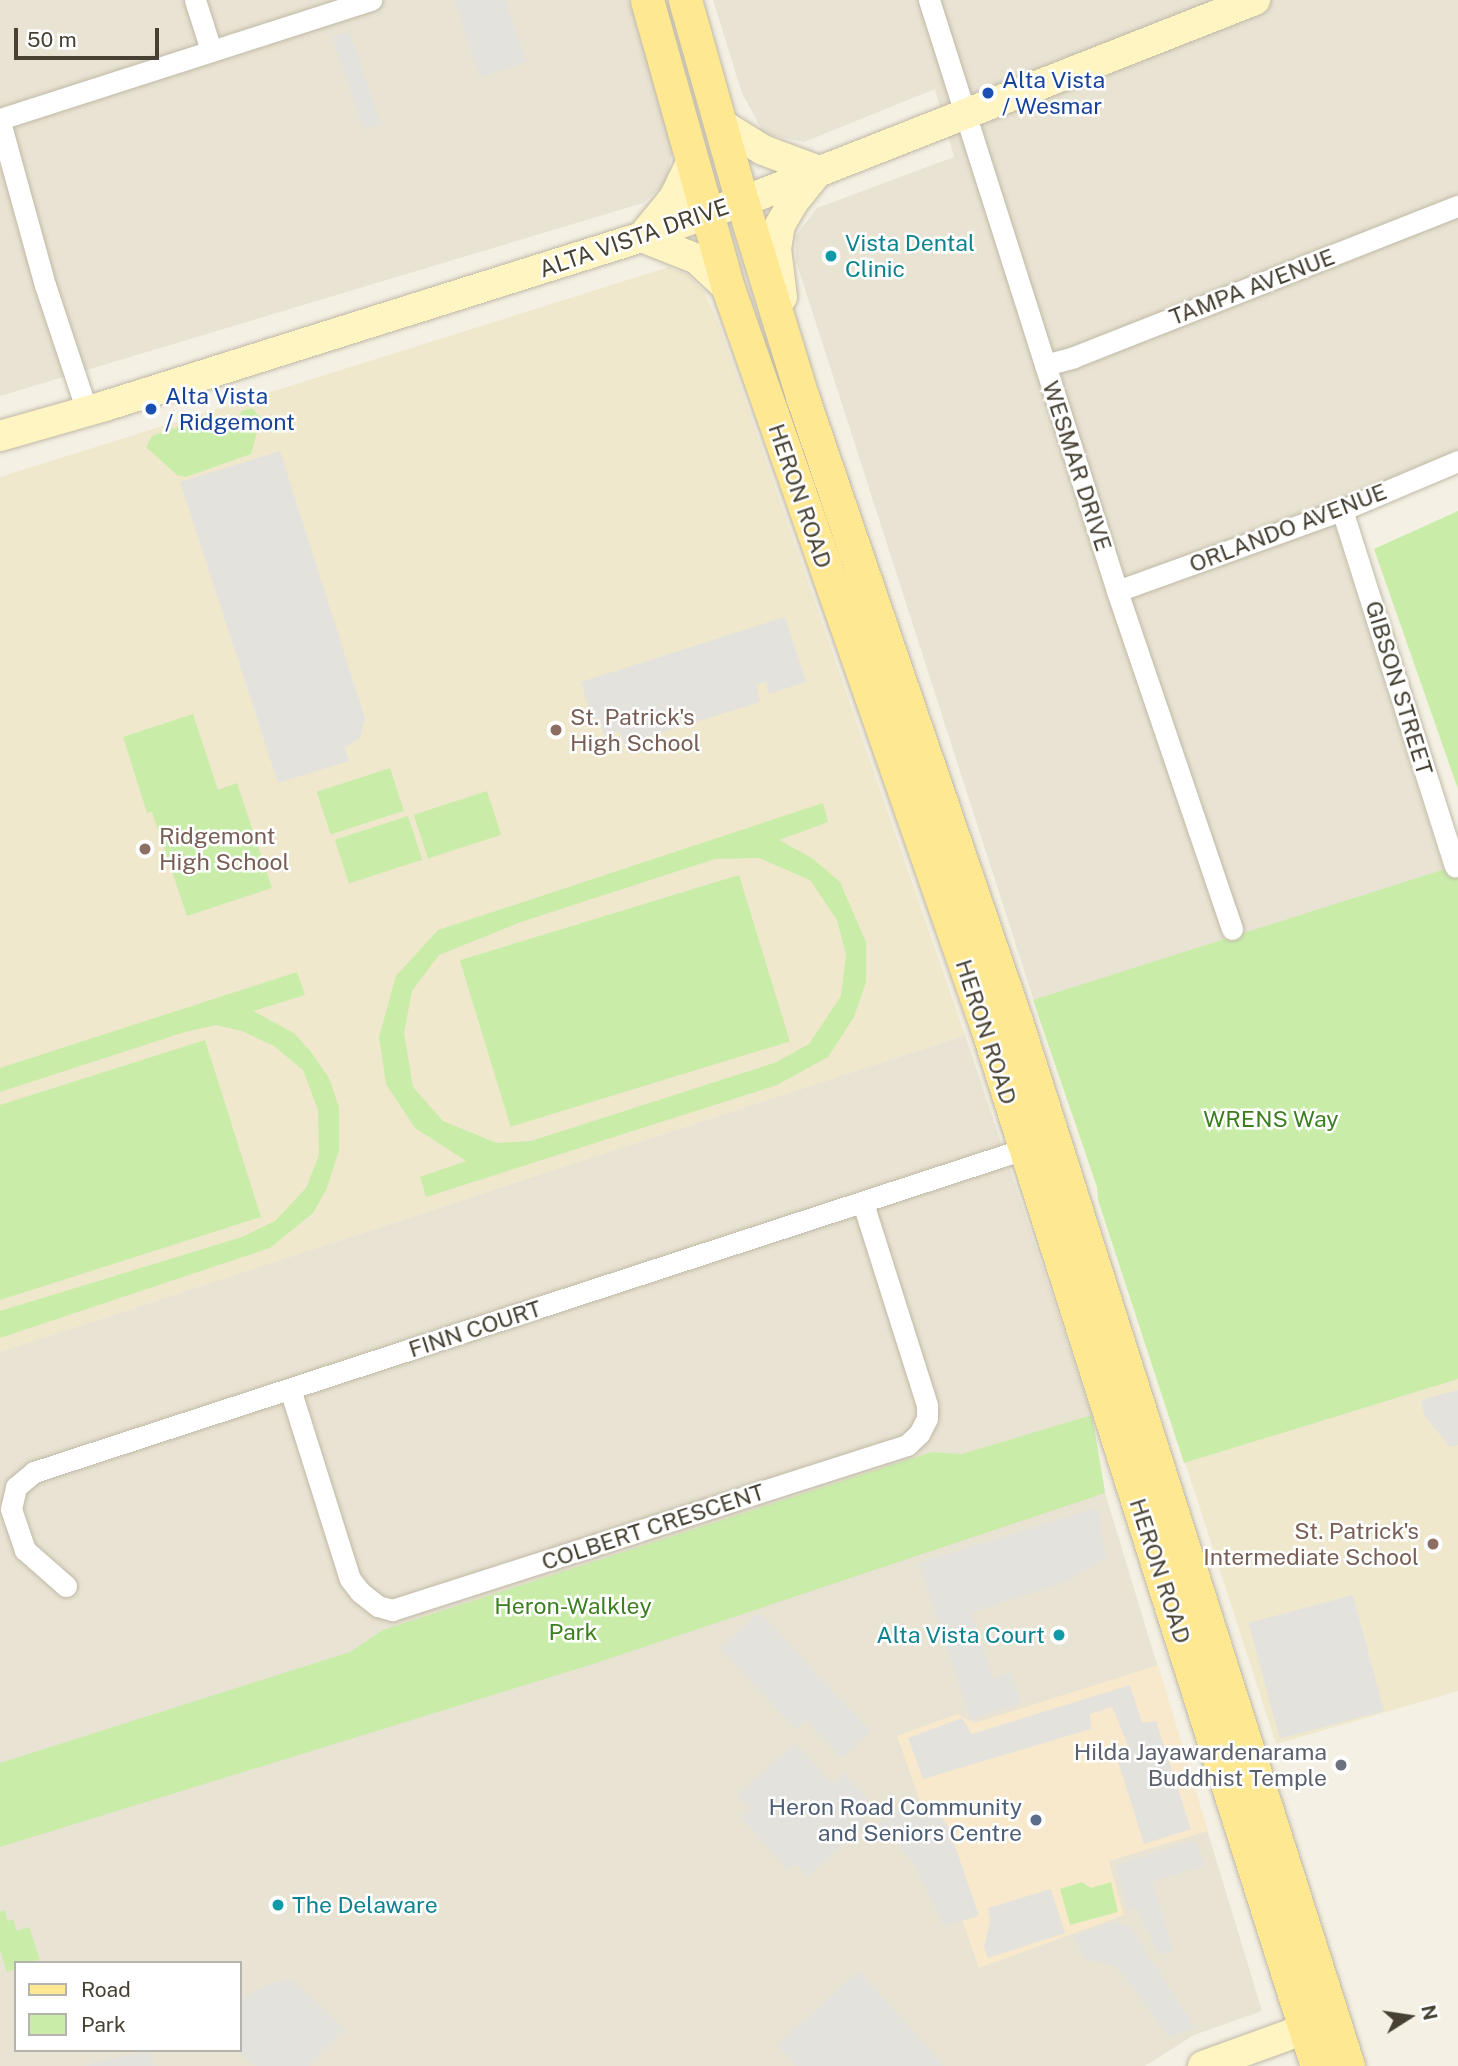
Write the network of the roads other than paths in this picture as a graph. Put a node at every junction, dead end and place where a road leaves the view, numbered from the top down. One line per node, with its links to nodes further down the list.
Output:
1 (195, 0): 7 (street)
2 (371, 0): 7 (street)
3 (647, 0): 11 (main road, HERON ROAD)
4 (685, 0): 10 (main road, HERON ROAD)
5 (929, 0): 8 (street, WESMAR DRIVE)
6 (1255, 0): 8 (street, ALTA VISTA DRIVE)
7 (211, 50): 9 (street)
8 (966, 114): 12 (street, ALTA VISTA DRIVE); 18 (street, WESMAR DRIVE)
9 (0, 121): 20 (street)
10 (721, 124): 12 (street); 13 (main road, HERON ROAD)
11 (692, 161): 15 (main road, HERON ROAD); 16 (street)
12 (819, 171): 13 (street, ALTA VISTA DRIVE); 19 (street)
13 (742, 201): 15 (street, ALTA VISTA DRIVE); 19 (main road, HERON ROAD)
14 (1458, 206): 18 (street, TAMPA AVENUE)
15 (708, 213): 16 (street, ALTA VISTA DRIVE); 17 (main road, HERON ROAD)
16 (642, 237): 17 (street); 20 (street, ALTA VISTA DRIVE)
17 (728, 288): 27 (main road, HERON ROAD)
18 (1045, 365): 24 (street, WESMAR DRIVE)
19 (803, 399): 27 (main road, HERON ROAD)
20 (87, 411): 21 (street, ALTA VISTA DRIVE)
21 (0, 436)
22 (1458, 461): 23 (street, ORLANDO AVENUE)
23 (1342, 510): 24 (street, ORLANDO AVENUE); 25 (street, GIBSON STREET)
24 (1117, 591): 26 (street, WESMAR DRIVE)
25 (1455, 867)
26 (1232, 929)
27 (1038, 1145): 28 (street, FINN COURT); 31 (main road, HERON ROAD)
28 (863, 1203): 29 (street, FINN COURT); 29 (street, COLBERT CRESCENT)
29 (290, 1389): 30 (street, FINN COURT)
30 (66, 1586)
31 (1318, 2024): 32 (street); 33 (main road, HERON ROAD); 34 (main road, HERON ROAD)
32 (1203, 2066)
33 (1317, 2066)
34 (1348, 2066)

